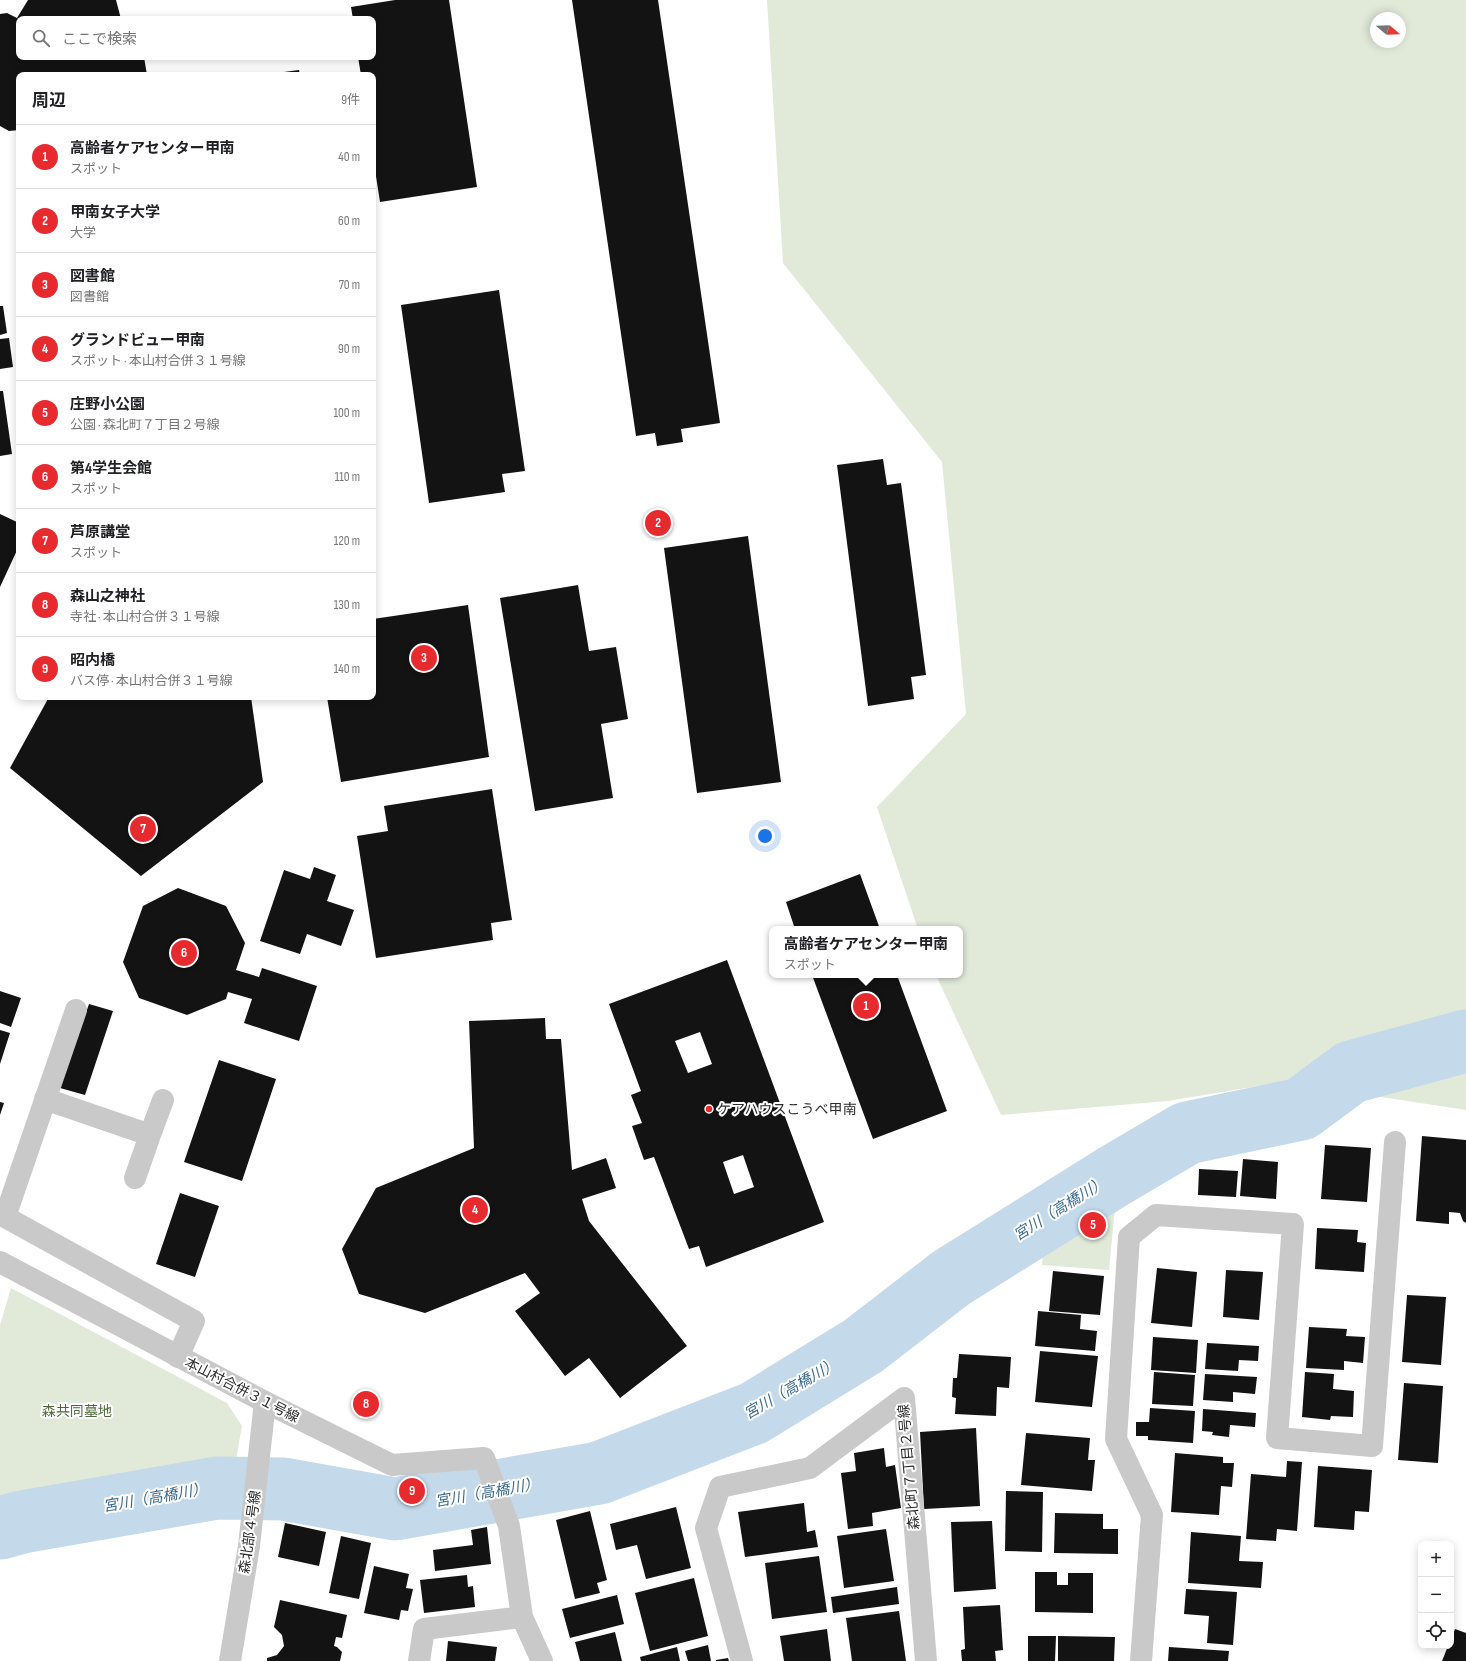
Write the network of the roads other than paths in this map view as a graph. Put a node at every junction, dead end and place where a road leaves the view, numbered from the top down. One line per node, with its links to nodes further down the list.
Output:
1 (76, 1010): 2 (street)
2 (45, 1099): 4 (street); 8 (street)
3 (164, 1100): 4 (street)
4 (150, 1135): 6 (street)
5 (1395, 1142): 16 (street)
6 (135, 1178)
7 (0, 1262): 8 (street, 本山村合併３１号線)
8 (178, 1357): 9 (street, 本山村合併３１号線)
9 (265, 1402): 10 (street, 本山村合併３１号線); 11 (street, 森北部４号線)
10 (522, 1618): 12 (street); 13 (street)
11 (230, 1661)
12 (419, 1661)
13 (542, 1661)
14 (742, 1661): 15 (street, 森北町７丁目２号線)
15 (926, 1661)
16 (1141, 1661)

